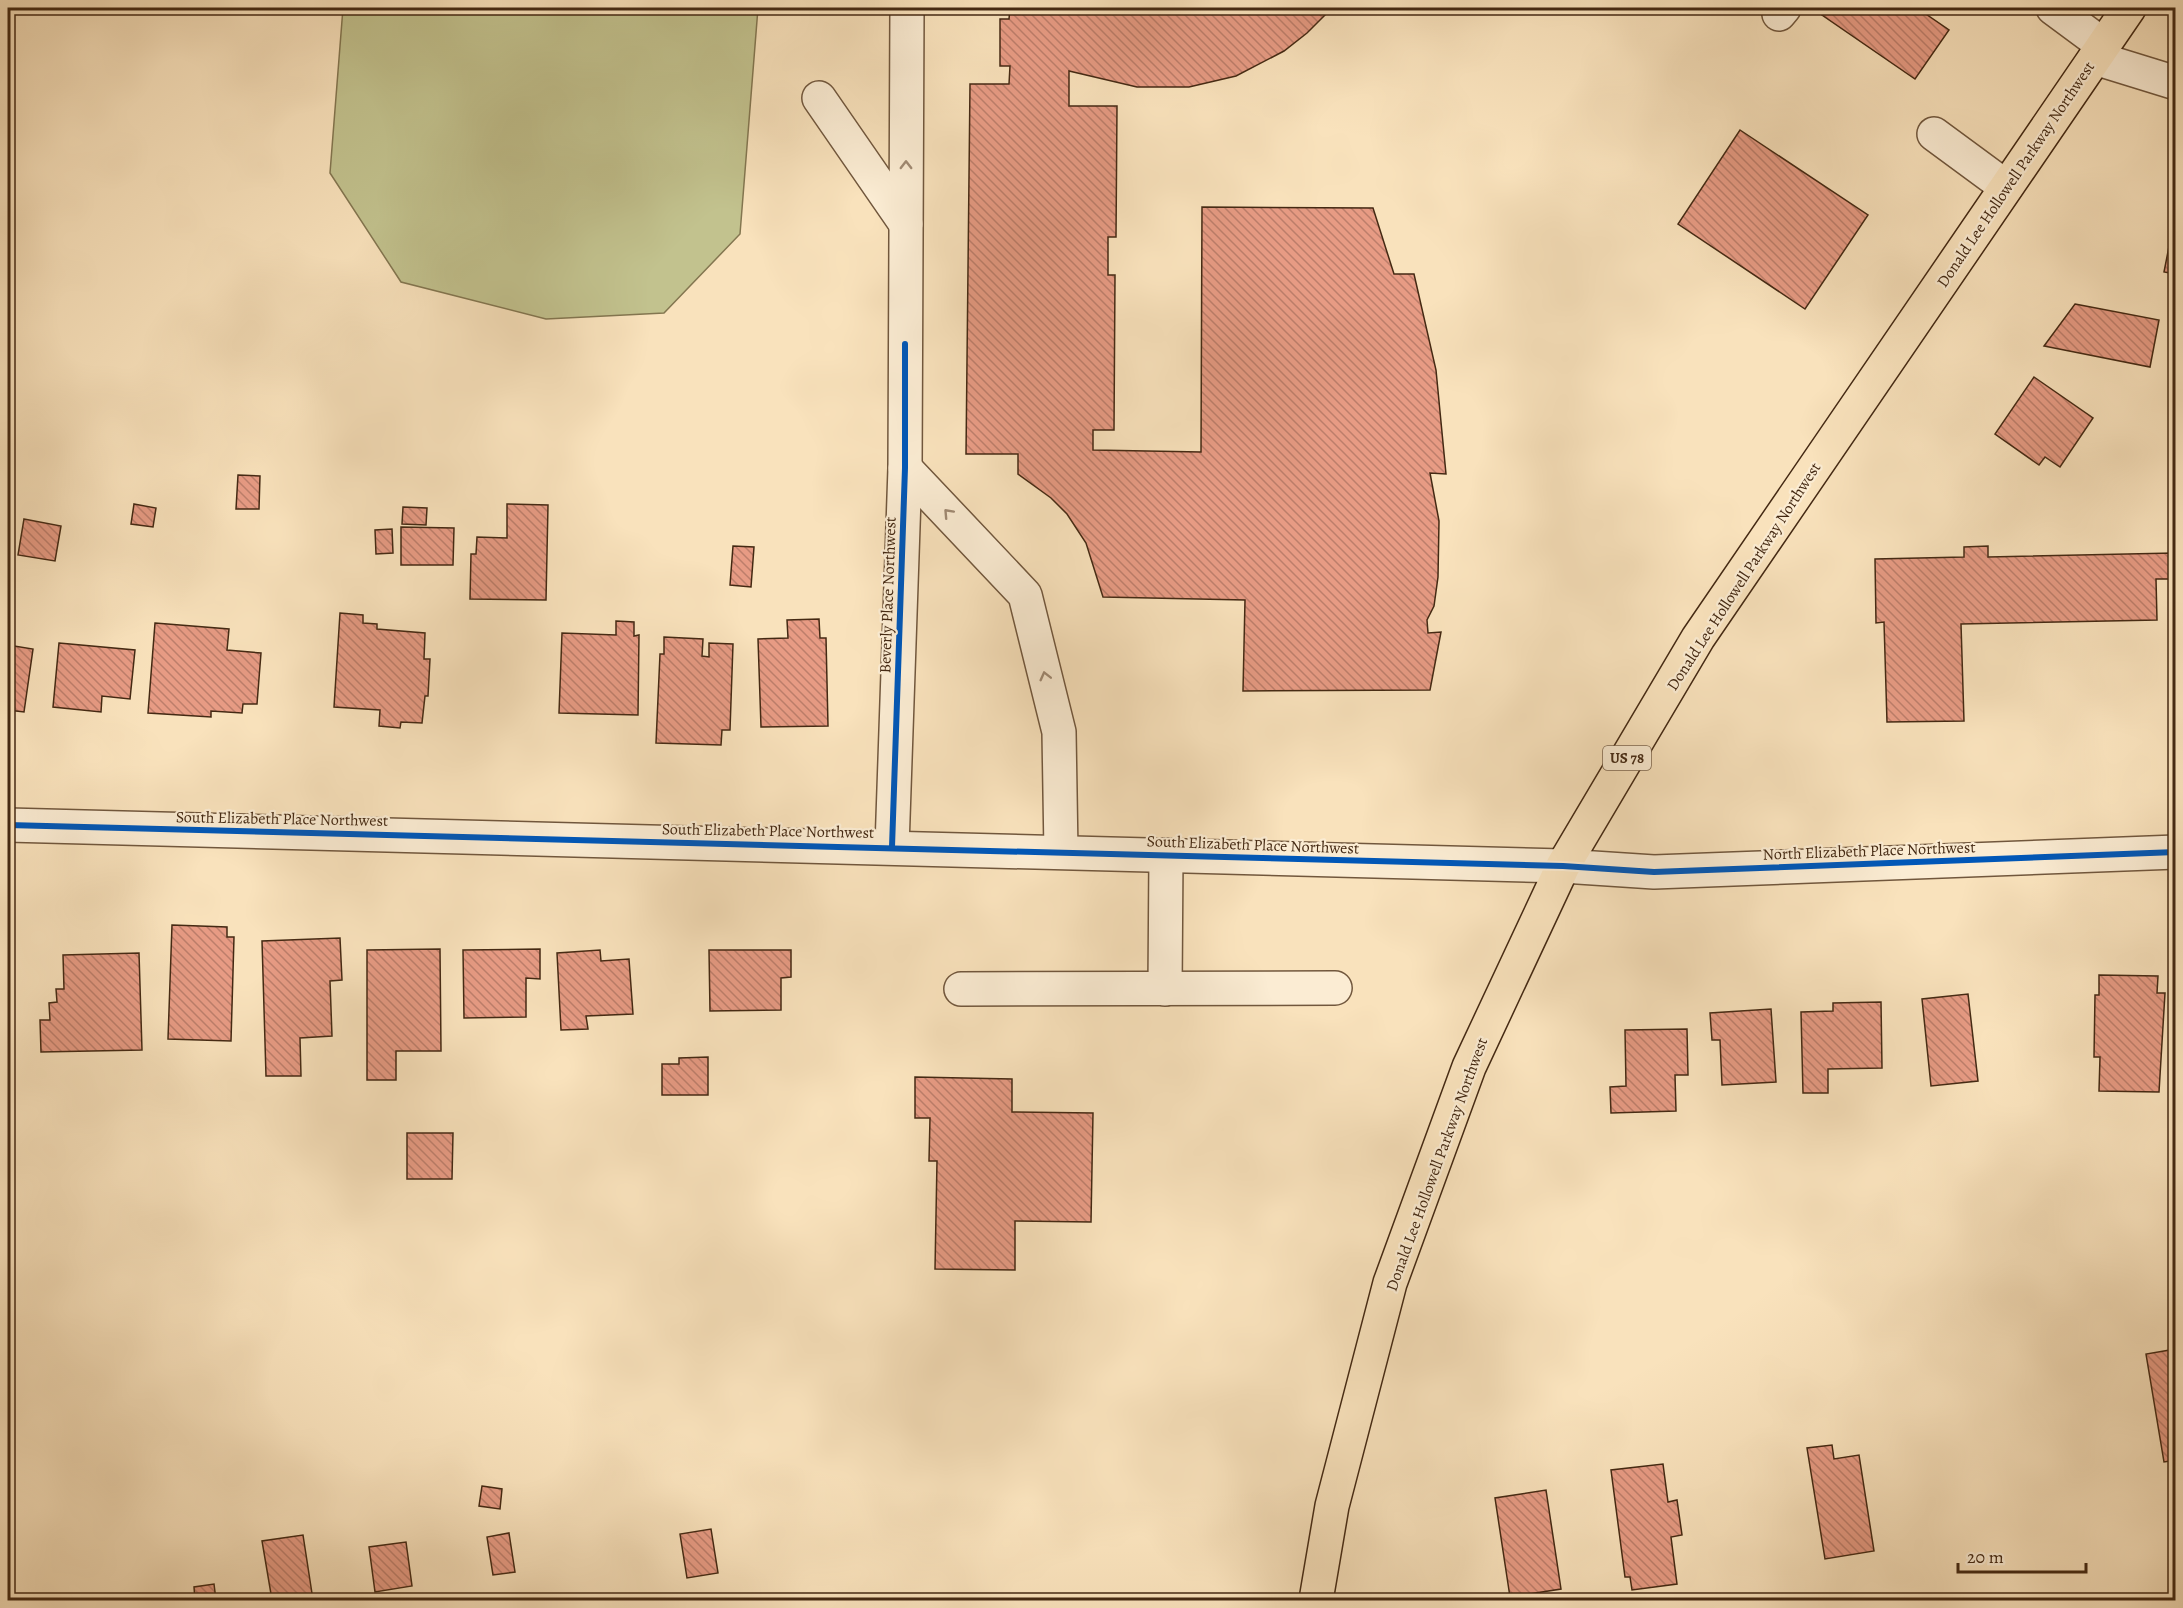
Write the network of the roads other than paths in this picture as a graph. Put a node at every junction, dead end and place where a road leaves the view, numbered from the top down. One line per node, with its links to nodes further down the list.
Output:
1 (907, 8): 9 (street, Beverly Place Northwest, one-way to 1)
2 (2053, 8): 4 (street)
3 (2129, 8): 4 (main road, Donald Lee Hollowell Parkway Northwest / US 78)
4 (2099, 52): 5 (street); 8 (main road, Donald Lee Hollowell Parkway Northwest / US 78)
5 (2175, 82)
6 (819, 99): 9 (street)
7 (1934, 134): 8 (street)
8 (2006, 187): 16 (main road, Donald Lee Hollowell Parkway Northwest / US 78)
9 (906, 224): 10 (street, Beverly Place Northwest)
10 (905, 468): 12 (street, Beverly Place Northwest); 13 (street, one-way to 10)
11 (8, 825): 12 (street, South Elizabeth Place Northwest)
12 (892, 847): 13 (street, South Elizabeth Place Northwest)
13 (1061, 852): 15 (street, South Elizabeth Place Northwest)
14 (2175, 852): 16 (street, North Elizabeth Place Northwest)
15 (1166, 855): 16 (street, South Elizabeth Place Northwest); 19 (street)
16 (1563, 866): 20 (main road, Donald Lee Hollowell Parkway Northwest / US 78)
17 (961, 988): 19 (street)
18 (1335, 988): 19 (street)
19 (1165, 989)
20 (1316, 1600)

